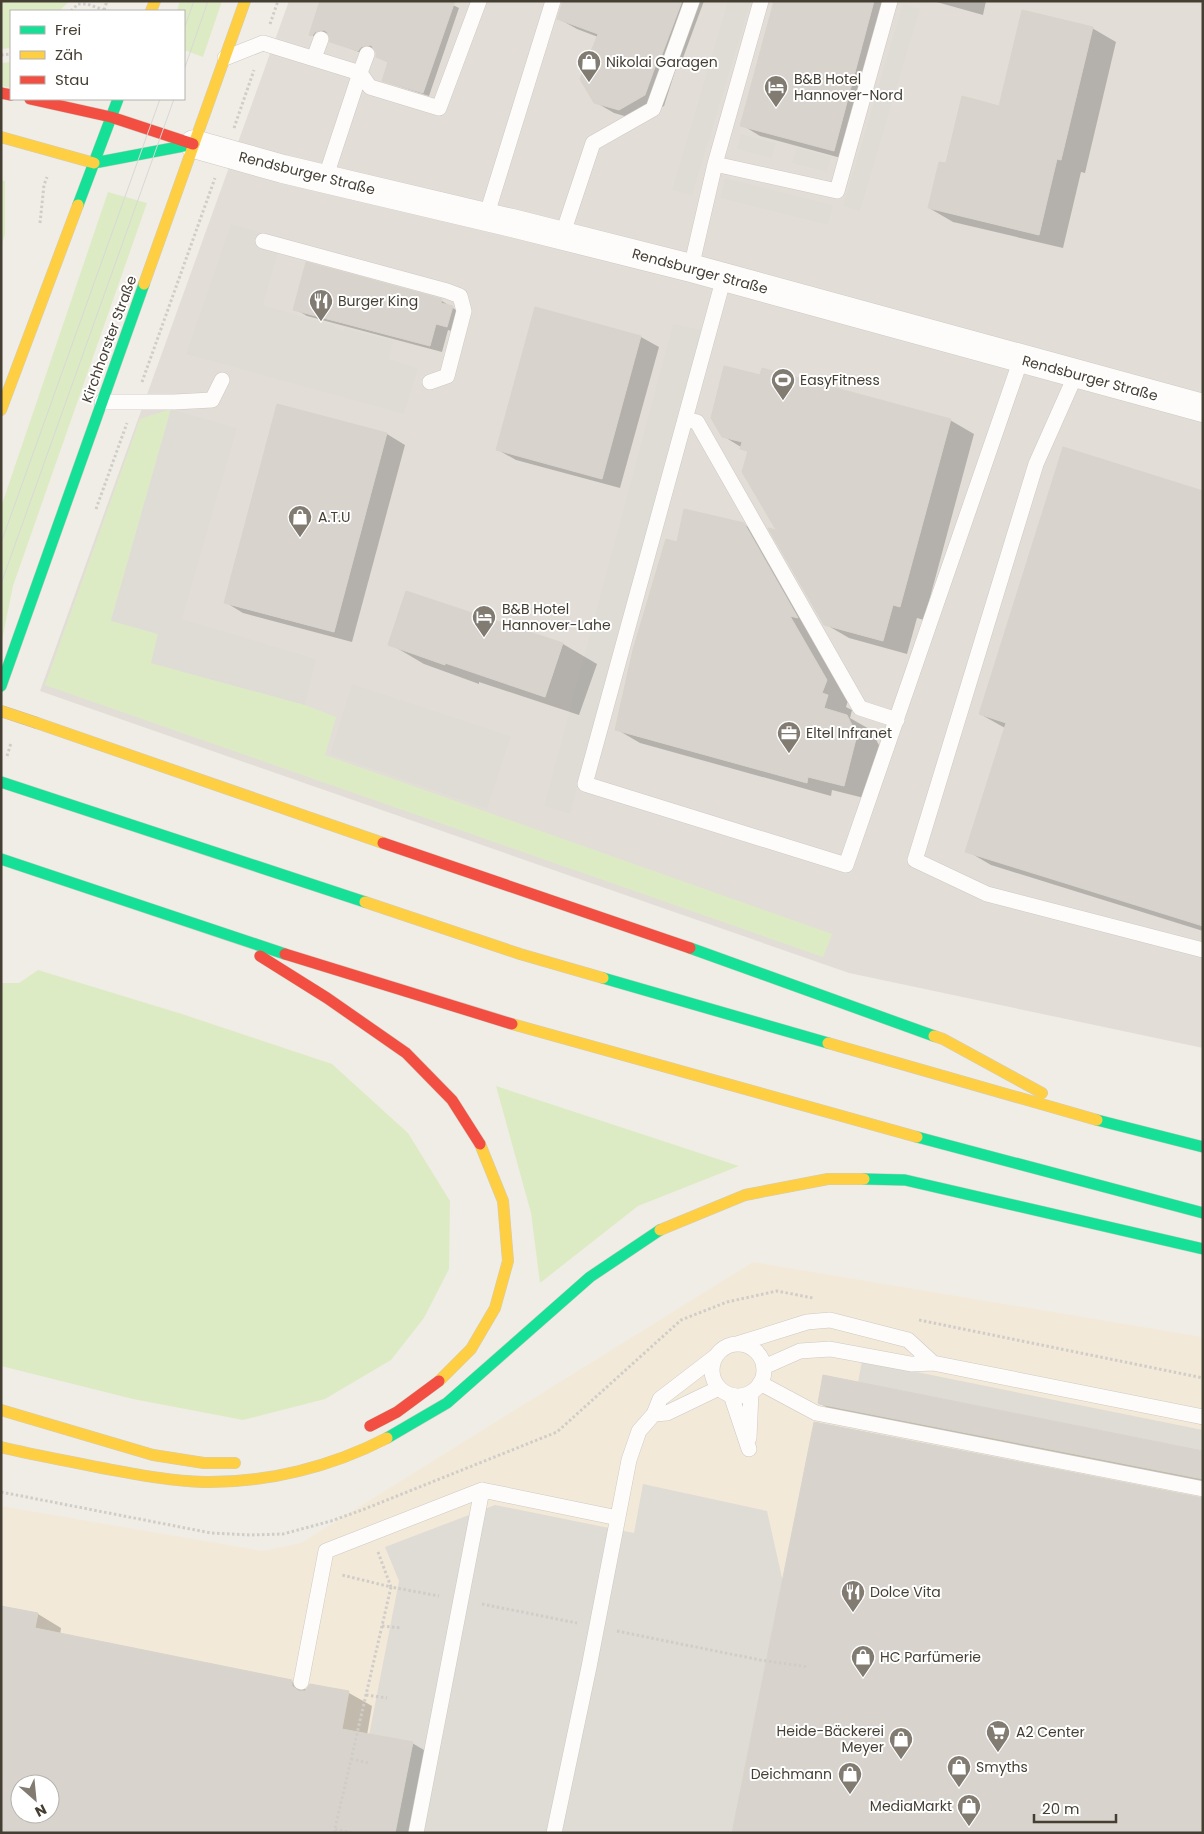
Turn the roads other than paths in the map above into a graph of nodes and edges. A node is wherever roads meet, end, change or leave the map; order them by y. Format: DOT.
graph roads {
  1 [pos="245,1"];
  2 [pos="479,1"];
  3 [pos="553,1"];
  4 [pos="692,1"];
  5 [pos="761,1"];
  6 [pos="890,1"];
  7 [pos="321,39"];
  8 [pos="367,54"];
  9 [pos="225,58"];
  10 [pos="314,58"];
  11 [pos="360,72"];
  12 [pos="34,100"];
  13 [pos="118,100"];
  14 [pos="111,117"];
  15 [pos="1,137"];
  16 [pos="194,144"];
  17 [pos="94,164"];
  18 [pos="715,164"];
  19 [pos="325,179"];
  20 [pos="486,216"];
  21 [pos="562,236"];
  22 [pos="263,241"];
  23 [pos="691,268"];
  24 [pos="724,277"];
  25 [pos="1021,359"];
  26 [pos="1076,374"];
  27 [pos="222,380"];
  28 [pos="430,382"];
  29 [pos="102,402"];
  30 [pos="1203,408"];
  31 [pos="1,410"];
  32 [pos="685,419"];
  33 [pos="1,686"];
  34 [pos="1,710"];
  35 [pos="897,720"];
  36 [pos="1,782"];
  37 [pos="1,859"];
  38 [pos="227,936"];
  39 [pos="1203,950"];
  40 [pos="1087,1118"];
  41 [pos="1203,1147"];
  42 [pos="1203,1213"];
  43 [pos="1203,1249"];
  44 [pos="737,1344"];
  45 [pos="716,1356"];
  46 [pos="933,1363"];
  47 [pos="764,1366"];
  48 [pos="756,1388"];
  49 [pos="725,1391"];
  50 [pos="1,1410"];
  51 [pos="654,1414"];
  52 [pos="1203,1417"];
  53 [pos="358,1432"];
  54 [pos="1,1447"];
  55 [pos="247,1462"];
  56 [pos="1203,1489"];
  57 [pos="482,1490"];
  58 [pos="618,1518"];
  59 [pos="301,1682"];
  60 [pos="416,1833"];
  61 [pos="554,1833"];
  1 -- 9 [label="main road, Kirchhorster Straße"];
  2 -- 11 [label="lane"];
  3 -- 20 [label="lane"];
  4 -- 21 [label="lane"];
  5 -- 18 [label="lane"];
  6 -- 18 [label="lane"];
  7 -- 10 [label="lane"];
  8 -- 11 [label="lane"];
  9 -- 10 [label="lane"];
  9 -- 16 [label="main road, Kirchhorster Straße"];
  10 -- 11 [label="lane"];
  11 -- 19 [label="lane"];
  12 -- 14 [label="main road"];
  13 -- 14 [label="main road"];
  14 -- 16 [label="main road"];
  14 -- 17 [label="main road"];
  15 -- 17 [label="main road"];
  16 -- 17 [label="main road"];
  16 -- 19 [label="street, Rendsburger Straße"];
  16 -- 29 [label="main road, Kirchhorster Straße"];
  17 -- 31 [label="main road"];
  18 -- 23 [label="lane"];
  19 -- 20 [label="street, Rendsburger Straße"];
  20 -- 21 [label="street, Rendsburger Straße"];
  21 -- 23 [label="street, Rendsburger Straße"];
  22 -- 28 [label="lane"];
  23 -- 24 [label="street, Rendsburger Straße"];
  24 -- 25 [label="street, Rendsburger Straße"];
  24 -- 32 [label="lane"];
  25 -- 26 [label="street, Rendsburger Straße"];
  25 -- 35 [label="lane"];
  26 -- 30 [label="street, Rendsburger Straße"];
  26 -- 39 [label="lane"];
  27 -- 29 [label="lane"];
  29 -- 33 [label="main road, Kirchhorster Straße"];
  32 -- 35 [label="lane"];
  32 -- 35 [label="lane"];
  34 -- 40 [label="main road, bridge"];
  36 -- 40 [label="main road"];
  37 -- 38 [label="main road"];
  38 -- 42 [label="main road"];
  38 -- 53 [label="main road"];
  40 -- 41 [label="main road"];
  43 -- 54 [label="main road"];
  44 -- 45 [label="lane"];
  44 -- 46 [label="lane"];
  44 -- 47 [label="lane"];
  45 -- 49 [label="lane"];
  45 -- 51 [label="lane"];
  46 -- 47 [label="lane"];
  46 -- 52 [label="lane"];
  47 -- 48 [label="lane"];
  48 -- 49 [label="lane"];
  48 -- 49 [label="lane"];
  48 -- 56 [label="lane"];
  49 -- 51 [label="lane"];
  50 -- 55 [label="main road"];
  51 -- 58 [label="lane"];
  57 -- 58 [label="lane"];
  57 -- 59 [label="lane"];
  57 -- 60 [label="lane"];
  58 -- 61 [label="lane"];
}
